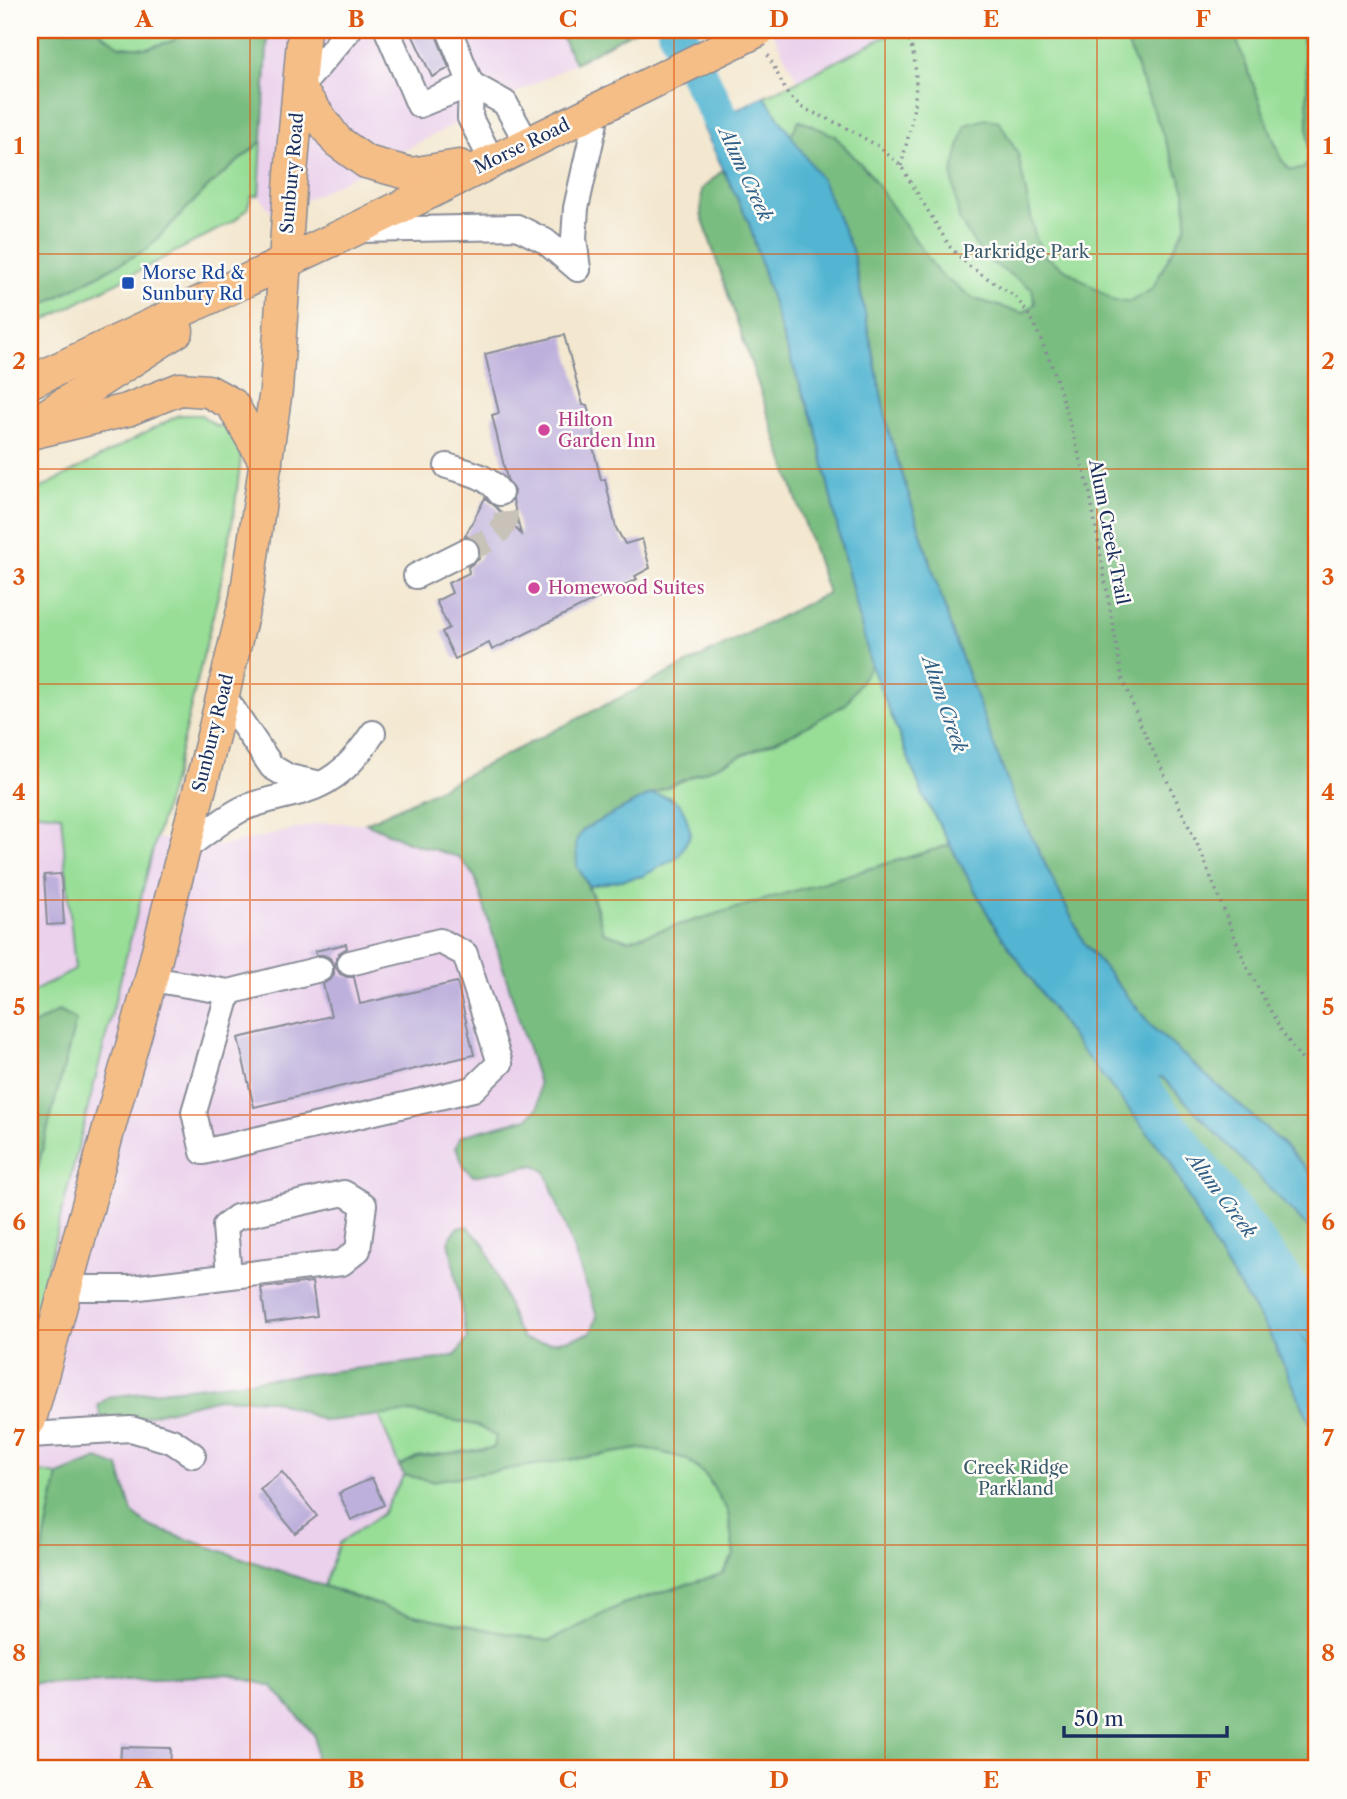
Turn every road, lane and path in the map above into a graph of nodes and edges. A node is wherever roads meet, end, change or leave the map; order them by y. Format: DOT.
graph roads {
  1 [pos="304,30"];
  2 [pos="349,30"];
  3 [pos="387,30"];
  4 [pos="449,30"];
  5 [pos="905,30"];
  6 [pos="762,41"];
  7 [pos="471,84"];
  8 [pos="299,89"];
  9 [pos="598,109"];
  10 [pos="527,143"];
  11 [pos="492,161"];
  12 [pos="901,166"];
  13 [pos="354,230"];
  14 [pos="285,262"];
  15 [pos="30,382"];
  16 [pos="30,426"];
  17 [pos="30,433"];
  18 [pos="266,463"];
  19 [pos="447,466"];
  20 [pos="500,493"];
  21 [pos="466,551"];
  22 [pos="416,576"];
  23 [pos="223,695"];
  24 [pos="373,733"];
  25 [pos="321,784"];
  26 [pos="184,849"];
  27 [pos="350,963"];
  28 [pos="320,969"];
  29 [pos="152,979"];
  30 [pos="229,992"];
  31 [pos="1317,1082"];
  32 [pos="229,1276"];
  33 [pos="65,1288"];
  34 [pos="30,1420"];
  35 [pos="30,1435"];
  36 [pos="193,1455"];
  1 -- 8 [label="main road, Sunbury Road"];
  2 -- 8 [label="lane"];
  3 -- 7 [label="lane"];
  4 -- 7 [label="lane"];
  5 -- 12 [label="path"];
  6 -- 9 [label="main road, Morse Road, bridge"];
  6 -- 12 [label="path, Alum Creek Trail"];
  7 -- 10 [label="lane"];
  7 -- 11 [label="lane"];
  8 -- 11 [label="main road"];
  8 -- 14 [label="main road, Sunbury Road"];
  9 -- 10 [label="main road, Morse Road"];
  9 -- 13 [label="lane"];
  10 -- 11 [label="main road, Morse Road"];
  11 -- 13 [label="main road, Morse Road"];
  12 -- 31 [label="path, Alum Creek Trail"];
  13 -- 14 [label="main road, Morse Road"];
  14 -- 15 [label="main road, Morse Road"];
  14 -- 16 [label="main road, Morse Road"];
  14 -- 18 [label="main road, Sunbury Road"];
  17 -- 18 [label="main road"];
  18 -- 23 [label="main road, Sunbury Road"];
  19 -- 20 [label="lane"];
  21 -- 22 [label="lane"];
  23 -- 25 [label="lane"];
  23 -- 26 [label="main road, Sunbury Road"];
  24 -- 25 [label="lane"];
  25 -- 26 [label="lane"];
  26 -- 29 [label="main road, Sunbury Road"];
  27 -- 30 [label="lane"];
  28 -- 30 [label="lane"];
  29 -- 30 [label="lane"];
  29 -- 33 [label="main road, Sunbury Road"];
  32 -- 32 [label="lane"];
  32 -- 33 [label="lane"];
  33 -- 34 [label="main road, Sunbury Road"];
  35 -- 36 [label="lane"];
}
